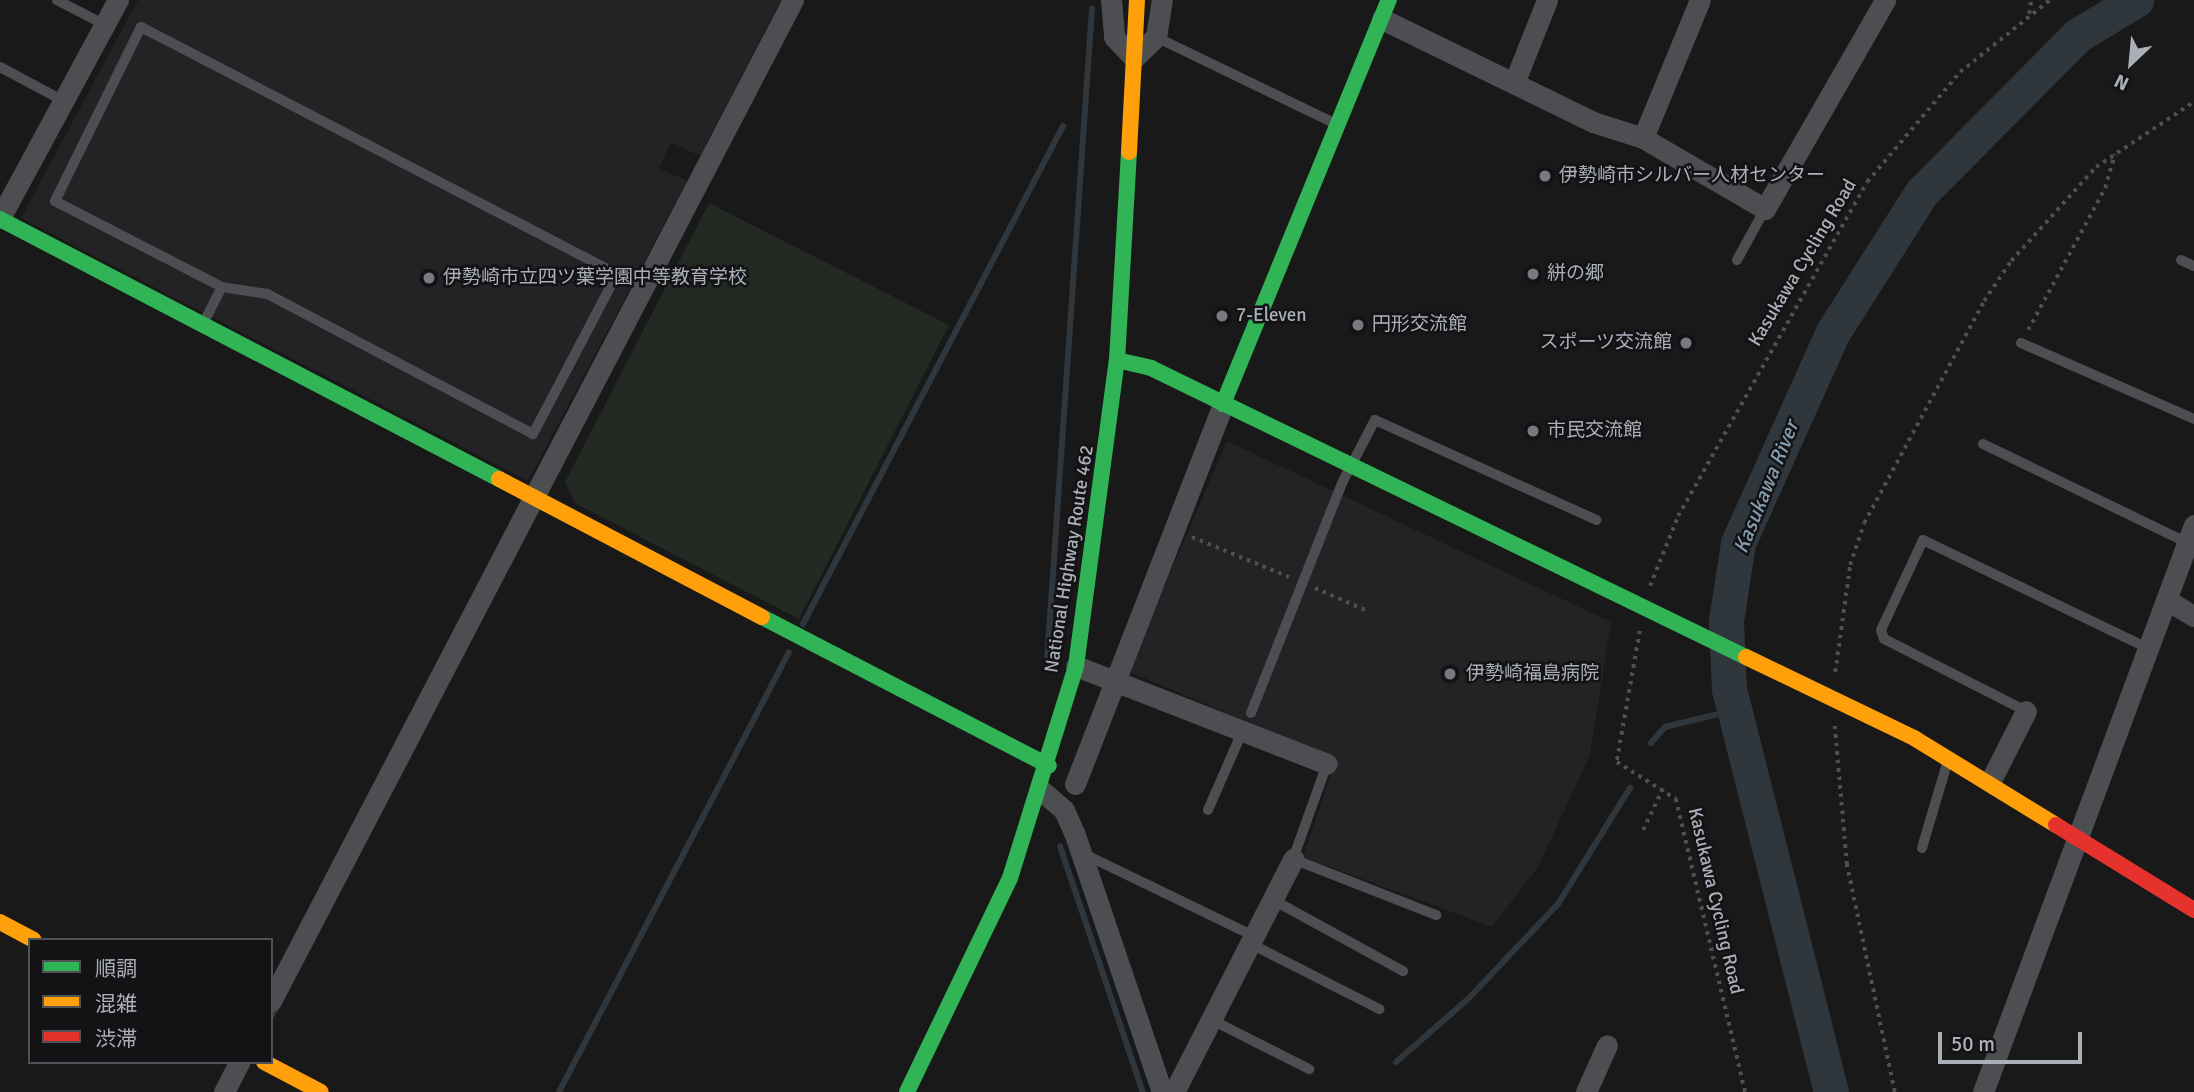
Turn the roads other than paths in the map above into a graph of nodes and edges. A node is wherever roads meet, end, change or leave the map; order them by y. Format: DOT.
graph roads {
  1 [pos="57,0"];
  2 [pos="118,0"];
  3 [pos="793,0"];
  4 [pos="1137,0"];
  5 [pos="1162,0"];
  6 [pos="1547,0"];
  7 [pos="1700,0"];
  8 [pos="1885,0"];
  9 [pos="1106,2"];
  10 [pos="1386,10"];
  11 [pos="105,25"];
  12 [pos="1156,37"];
  13 [pos="1134,58"];
  14 [pos="0,67"];
  15 [pos="1514,83"];
  16 [pos="64,101"];
  17 [pos="1338,125"];
  18 [pos="1643,138"];
  19 [pos="1765,209"];
  20 [pos="0,218"];
  21 [pos="1737,260"];
  22 [pos="2182,260"];
  23 [pos="2194,265"];
  24 [pos="617,274"];
  25 [pos="222,287"];
  26 [pos="644,288"];
  27 [pos="202,326"];
  28 [pos="2021,343"];
  29 [pos="1118,360"];
  30 [pos="1223,404"];
  31 [pos="2194,419"];
  32 [pos="1983,444"];
  33 [pos="1352,466"];
  34 [pos="534,500"];
  35 [pos="1596,520"];
  36 [pos="2191,534"];
  37 [pos="2167,600"];
  38 [pos="2194,616"];
  39 [pos="2149,649"];
  40 [pos="1076,666"];
  41 [pos="1114,677"];
  42 [pos="2026,711"];
  43 [pos="1247,721"];
  44 [pos="1950,756"];
  45 [pos="1327,764"];
  46 [pos="1049,766"];
  47 [pos="1991,780"];
  48 [pos="1075,784"];
  49 [pos="1042,791"];
  50 [pos="1208,810"];
  51 [pos="2078,835"];
  52 [pos="1922,848"];
  53 [pos="1082,853"];
  54 [pos="1293,859"];
  55 [pos="1275,901"];
  56 [pos="2194,910"];
  57 [pos="1436,915"];
  58 [pos="0,922"];
  59 [pos="30,938"];
  60 [pos="1253,941"];
  61 [pos="1402,971"];
  62 [pos="273,998"];
  63 [pos="1379,1009"];
  64 [pos="1212,1020"];
  65 [pos="1606,1045"];
  66 [pos="238,1064"];
  67 [pos="268,1064"];
  68 [pos="1308,1069"];
  69 [pos="1174,1091"];
  70 [pos="224,1092"];
  71 [pos="321,1092"];
  72 [pos="907,1092"];
  73 [pos="1586,1092"];
  74 [pos="1983,1092"];
  1 -- 11 [label="lane"];
  2 -- 11 [label="street"];
  3 -- 26 [label="street"];
  4 -- 13 [label="main road, National Highway Route 462"];
  5 -- 12 [label="street"];
  6 -- 15 [label="street"];
  7 -- 18 [label="street"];
  8 -- 19 [label="street"];
  9 -- 13 [label="street"];
  10 -- 15 [label="street"];
  10 -- 17 [label="main road"];
  11 -- 16 [label="street"];
  12 -- 13 [label="street"];
  12 -- 17 [label="lane"];
  13 -- 29 [label="main road, National Highway Route 462"];
  14 -- 16 [label="lane"];
  15 -- 18 [label="street"];
  16 -- 20 [label="street"];
  17 -- 30 [label="main road"];
  18 -- 19 [label="street"];
  19 -- 21 [label="lane"];
  20 -- 27 [label="main road"];
  22 -- 23 [label="lane"];
  24 -- 25 [label="lane"];
  24 -- 25 [label="lane"];
  24 -- 26 [label="lane"];
  25 -- 27 [label="lane"];
  26 -- 34 [label="street"];
  27 -- 34 [label="main road"];
  28 -- 31 [label="lane"];
  29 -- 30 [label="main road"];
  29 -- 40 [label="main road, National Highway Route 462"];
  30 -- 33 [label="main road"];
  30 -- 41 [label="street"];
  32 -- 36 [label="lane"];
  33 -- 35 [label="lane"];
  33 -- 43 [label="lane"];
  33 -- 44 [label="main road"];
  34 -- 46 [label="main road"];
  34 -- 62 [label="street"];
  36 -- 37 [label="street"];
  37 -- 38 [label="street"];
  37 -- 39 [label="street"];
  39 -- 42 [label="lane"];
  39 -- 51 [label="street"];
  40 -- 41 [label="street"];
  40 -- 46 [label="main road, National Highway Route 462"];
  41 -- 43 [label="street"];
  41 -- 48 [label="street"];
  42 -- 47 [label="street"];
  43 -- 45 [label="street"];
  43 -- 50 [label="lane"];
  44 -- 47 [label="main road"];
  44 -- 52 [label="lane"];
  45 -- 54 [label="lane"];
  46 -- 49 [label="main road, National Highway Route 462"];
  47 -- 51 [label="main road"];
  49 -- 53 [label="street"];
  49 -- 72 [label="main road, National Highway Route 462"];
  51 -- 56 [label="main road"];
  51 -- 74 [label="street"];
  53 -- 60 [label="lane"];
  53 -- 69 [label="street"];
  54 -- 55 [label="street"];
  54 -- 57 [label="lane"];
  55 -- 60 [label="street"];
  55 -- 61 [label="lane"];
  58 -- 59 [label="main road"];
  60 -- 63 [label="lane"];
  60 -- 64 [label="street"];
  64 -- 68 [label="lane"];
  64 -- 69 [label="street"];
  65 -- 73 [label="street"];
  66 -- 70 [label="street"];
  67 -- 71 [label="main road"];
}
